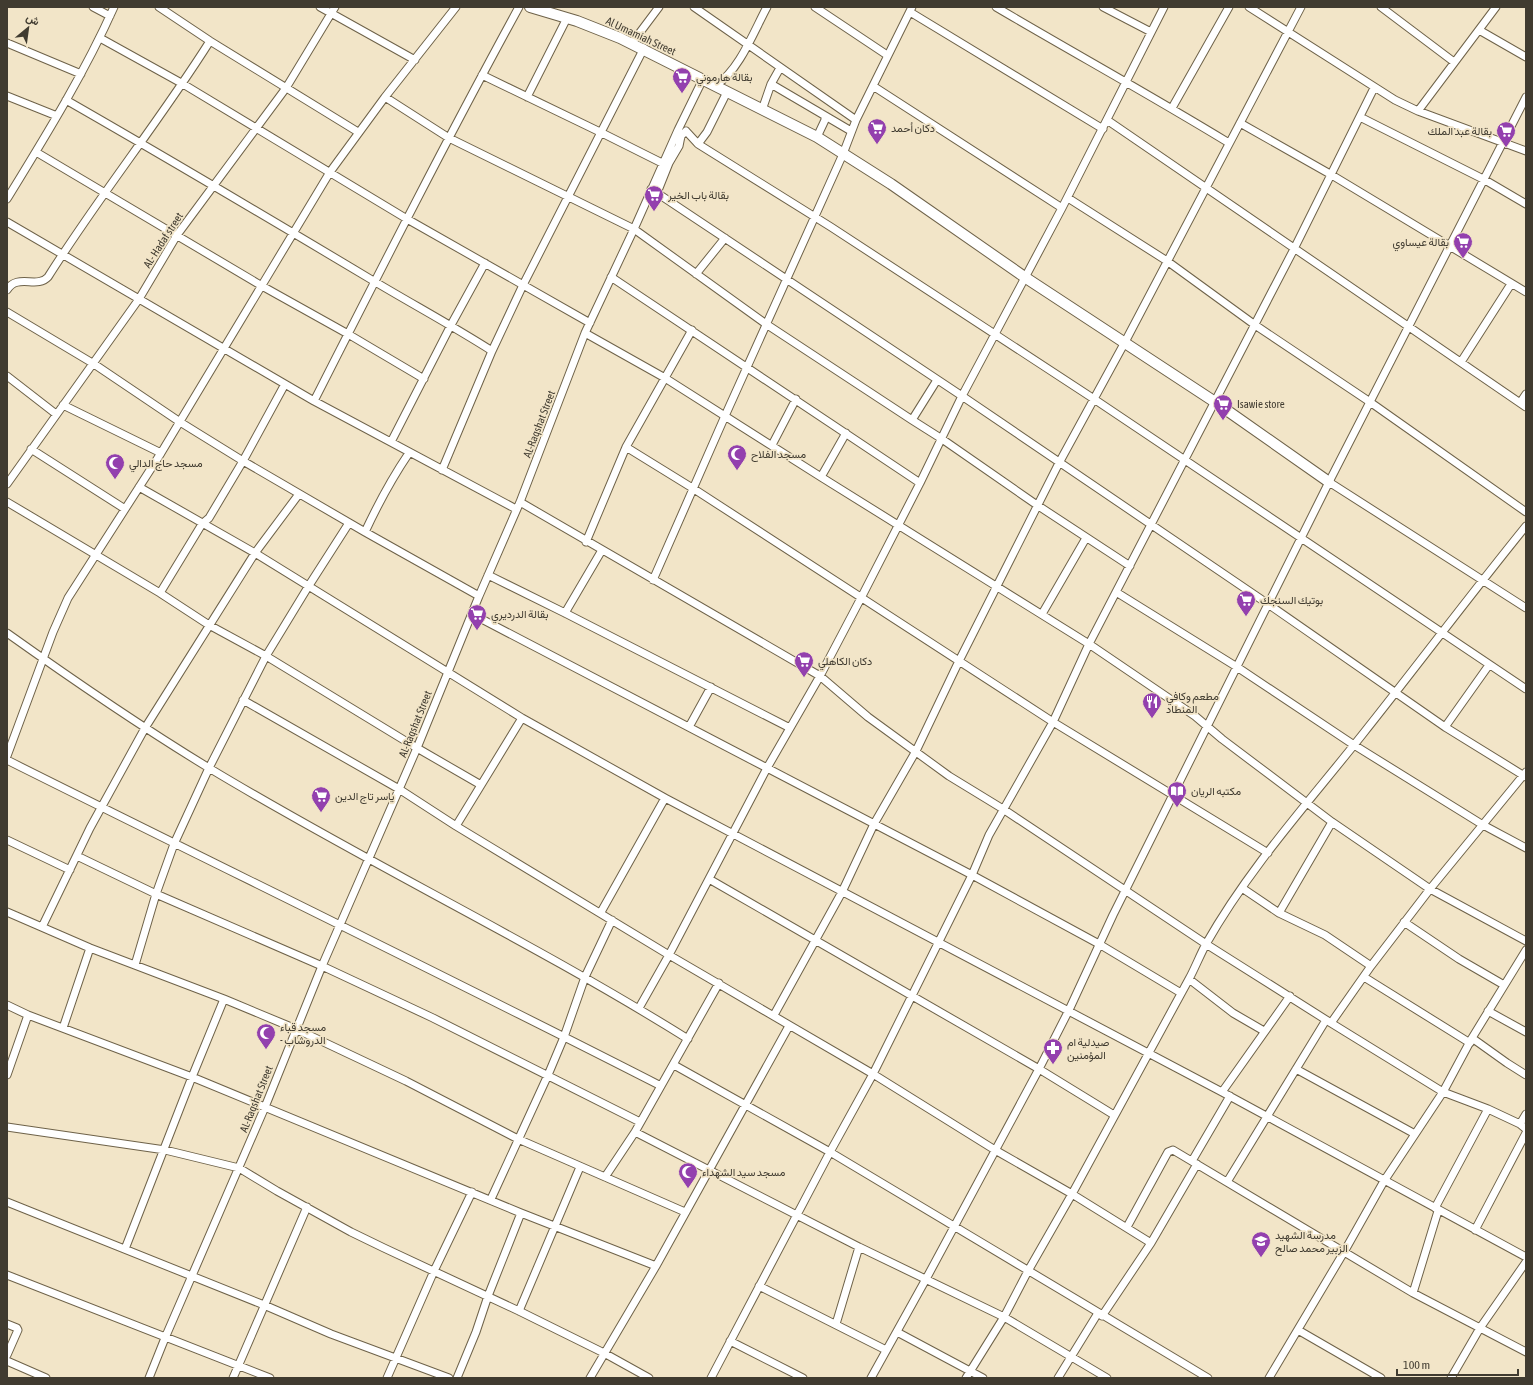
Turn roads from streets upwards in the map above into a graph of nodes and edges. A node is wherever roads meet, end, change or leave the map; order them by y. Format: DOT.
graph roads {
  1 [pos="93,7"];
  2 [pos="114,7"];
  3 [pos="159,7"];
  4 [pos="320,7"];
  5 [pos="456,7"];
  6 [pos="519,7"];
  7 [pos="530,7"];
  8 [pos="659,7"];
  9 [pos="694,7"];
  10 [pos="767,7"];
  11 [pos="815,7"];
  12 [pos="996,7"];
  13 [pos="1103,7"];
  14 [pos="1164,7"];
  15 [pos="1229,7"];
  16 [pos="1249,7"];
  17 [pos="1301,7"];
  18 [pos="1381,7"];
  19 [pos="1495,7"];
  20 [pos="333,10"];
  21 [pos="911,10"];
  22 [pos="110,16"];
  23 [pos="567,18"];
  24 [pos="1479,30"];
  25 [pos="1151,32"];
  26 [pos="1287,33"];
  27 [pos="100,38"];
  28 [pos="210,41"];
  29 [pos="7,43"];
  30 [pos="632,43"];
  31 [pos="747,44"];
  32 [pos="644,48"];
  33 [pos="888,54"];
  34 [pos="1526,57"];
  35 [pos="415,60"];
  36 [pos="1454,62"];
  37 [pos="780,68"];
  38 [pos="81,74"];
  39 [pos="482,75"];
  40 [pos="702,79"];
  41 [pos="1125,83"];
  42 [pos="183,84"];
  43 [pos="771,84"];
  44 [pos="716,85"];
  45 [pos="873,86"];
  46 [pos="286,88"];
  47 [pos="1374,88"];
  48 [pos="727,92"];
  49 [pos="7,96"];
  50 [pos="385,96"];
  51 [pos="527,97"];
  52 [pos="1526,97"];
  53 [pos="66,100"];
  54 [pos="1172,108"];
  55 [pos="762,110"];
  56 [pos="1418,111"];
  57 [pos="57,116"];
  58 [pos="825,117"];
  59 [pos="1360,117"];
  60 [pos="856,120"];
  61 [pos="1107,120"];
  62 [pos="1240,123"];
  63 [pos="1103,128"];
  64 [pos="257,129"];
  65 [pos="851,131"];
  66 [pos="358,132"];
  67 [pos="600,132"];
  68 [pos="817,136"];
  69 [pos="450,138"];
  70 [pos="140,142"];
  71 [pos="1229,143"];
  72 [pos="1503,143"];
  73 [pos="698,144"];
  74 [pos="36,152"];
  75 [pos="1526,152"];
  76 [pos="843,154"];
  77 [pos="662,163"];
  78 [pos="330,172"];
  79 [pos="1330,174"];
  80 [pos="1484,180"];
  81 [pos="213,186"];
  82 [pos="1206,187"];
  83 [pos="654,191"];
  84 [pos="105,192"];
  85 [pos="567,196"];
  86 [pos="1068,198"];
  87 [pos="7,199"];
  88 [pos="1526,204"];
  89 [pos="1062,208"];
  90 [pos="814,217"];
  91 [pos="408,219"];
  92 [pos="7,222"];
  93 [pos="634,229"];
  94 [pos="293,232"];
  95 [pos="177,235"];
  96 [pos="725,238"];
  97 [pos="1450,246"];
  98 [pos="1294,249"];
  99 [pos="62,254"];
  100 [pos="1167,261"];
  101 [pos="485,263"];
  102 [pos="696,274"];
  103 [pos="611,277"];
  104 [pos="1026,278"];
  105 [pos="786,280"];
  106 [pos="374,281"];
  107 [pos="1510,284"];
  108 [pos="523,285"];
  109 [pos="262,286"];
  110 [pos="7,290"];
  111 [pos="1526,292"];
  112 [pos="139,299"];
  113 [pos="7,312"];
  114 [pos="590,323"];
  115 [pos="766,324"];
  116 [pos="451,325"];
  117 [pos="1255,325"];
  118 [pos="1409,327"];
  119 [pos="692,330"];
  120 [pos="585,333"];
  121 [pos="348,334"];
  122 [pos="995,335"];
  123 [pos="1125,342"];
  124 [pos="224,349"];
  125 [pos="492,351"];
  126 [pos="1461,362"];
  127 [pos="94,364"];
  128 [pos="747,367"];
  129 [pos="7,376"];
  130 [pos="665,378"];
  131 [pos="424,379"];
  132 [pos="937,380"];
  133 [pos="285,384"];
  134 [pos="1526,394"];
  135 [pos="962,396"];
  136 [pos="796,399"];
  137 [pos="1094,399"];
  138 [pos="314,401"];
  139 [pos="1215,402"];
  140 [pos="1370,402"];
  141 [pos="63,405"];
  142 [pos="1523,405"];
  143 [pos="56,414"];
  144 [pos="725,416"];
  145 [pos="912,420"];
  146 [pos="180,422"];
  147 [pos="846,433"];
  148 [pos="942,439"];
  149 [pos="391,442"];
  150 [pos="772,445"];
  151 [pos="626,447"];
  152 [pos="31,449"];
  153 [pos="409,452"];
  154 [pos="161,453"];
  155 [pos="1185,460"];
  156 [pos="243,461"];
  157 [pos="1059,463"];
  158 [pos="442,470"];
  159 [pos="821,477"];
  160 [pos="1330,482"];
  161 [pos="920,483"];
  162 [pos="7,484"];
  163 [pos="139,487"];
  164 [pos="694,489"];
  165 [pos="300,494"];
  166 [pos="7,502"];
  167 [pos="520,502"];
  168 [pos="1037,505"];
  169 [pos="125,509"];
  170 [pos="516,509"];
  171 [pos="1526,512"];
  172 [pos="349,523"];
  173 [pos="202,524"];
  174 [pos="898,524"];
  175 [pos="1152,525"];
  176 [pos="1526,526"];
  177 [pos="365,532"];
  178 [pos="1086,538"];
  179 [pos="1302,539"];
  180 [pos="586,542"];
  181 [pos="602,550"];
  182 [pos="255,553"];
  183 [pos="95,555"];
  184 [pos="1130,566"];
  185 [pos="488,575"];
  186 [pos="1483,579"];
  187 [pos="653,580"];
  188 [pos="997,585"];
  189 [pos="308,587"];
  190 [pos="1116,592"];
  191 [pos="160,593"];
  192 [pos="479,596"];
  193 [pos="861,598"];
  194 [pos="1268,604"];
  195 [pos="1526,608"];
  196 [pos="565,613"];
  197 [pos="472,614"];
  198 [pos="1042,614"];
  199 [pos="209,625"];
  200 [pos="1442,632"];
  201 [pos="7,633"];
  202 [pos="1089,644"];
  203 [pos="266,656"];
  204 [pos="44,659"];
  205 [pos="958,661"];
  206 [pos="1489,665"];
  207 [pos="1237,667"];
  208 [pos="448,672"];
  209 [pos="820,676"];
  210 [pos="711,687"];
  211 [pos="1526,689"];
  212 [pos="1396,692"];
  213 [pos="243,700"];
  214 [pos="522,718"];
  215 [pos="1053,722"];
  216 [pos="1207,726"];
  217 [pos="1445,726"];
  218 [pos="688,727"];
  219 [pos="145,728"];
  220 [pos="790,728"];
  221 [pos="1354,745"];
  222 [pos="417,748"];
  223 [pos="916,751"];
  224 [pos="7,756"];
  225 [pos="7,760"];
  226 [pos="209,768"];
  227 [pos="767,768"];
  228 [pos="1525,775"];
  229 [pos="480,785"];
  230 [pos="399,790"];
  231 [pos="1173,795"];
  232 [pos="665,798"];
  233 [pos="1306,802"];
  234 [pos="101,807"];
  235 [pos="1003,809"];
  236 [pos="1332,822"];
  237 [pos="874,824"];
  238 [pos="1483,825"];
  239 [pos="456,826"];
  240 [pos="733,834"];
  241 [pos="7,840"];
  242 [pos="174,844"];
  243 [pos="1526,848"];
  244 [pos="1268,853"];
  245 [pos="77,856"];
  246 [pos="370,860"];
  247 [pos="70,870"];
  248 [pos="972,875"];
  249 [pos="709,879"];
  250 [pos="1242,888"];
  251 [pos="1126,890"];
  252 [pos="1430,890"];
  253 [pos="842,892"];
  254 [pos="156,894"];
  255 [pos="7,912"];
  256 [pos="601,912"];
  257 [pos="1279,913"];
  258 [pos="612,920"];
  259 [pos="1404,922"];
  260 [pos="340,926"];
  261 [pos="42,927"];
  262 [pos="816,940"];
  263 [pos="1526,941"];
  264 [pos="939,942"];
  265 [pos="1099,944"];
  266 [pos="1206,944"];
  267 [pos="90,948"];
  268 [pos="1526,950"];
  269 [pos="669,954"];
  270 [pos="135,965"];
  271 [pos="322,966"];
  272 [pos="1371,966"];
  273 [pos="585,977"];
  274 [pos="1364,977"];
  275 [pos="1189,979"];
  276 [pos="719,984"];
  277 [pos="1504,985"];
  278 [pos="1181,993"];
  279 [pos="913,996"];
  280 [pos="1290,996"];
  281 [pos="224,999"];
  282 [pos="7,1005"];
  283 [pos="639,1008"];
  284 [pos="1069,1010"];
  285 [pos="1488,1011"];
  286 [pos="28,1015"];
  287 [pos="774,1015"];
  288 [pos="1329,1022"];
  289 [pos="789,1026"];
  290 [pos="63,1028"];
  291 [pos="296,1029"];
  292 [pos="1264,1031"];
  293 [pos="1526,1032"];
  294 [pos="564,1037"];
  295 [pos="688,1039"];
  296 [pos="1471,1041"];
  297 [pos="1148,1054"];
  298 [pos="674,1065"];
  299 [pos="1039,1069"];
  300 [pos="1296,1069"];
  301 [pos="873,1074"];
  302 [pos="548,1075"];
  303 [pos="1526,1075"];
  304 [pos="7,1076"];
  305 [pos="192,1077"];
  306 [pos="662,1086"];
  307 [pos="1222,1092"];
  308 [pos="1443,1092"];
  309 [pos="1230,1096"];
  310 [pos="746,1105"];
  311 [pos="265,1107"];
  312 [pos="1488,1109"];
  313 [pos="1526,1114"];
  314 [pos="1114,1115"];
  315 [pos="1267,1116"];
  316 [pos="640,1122"];
  317 [pos="1523,1126"];
  318 [pos="7,1127"];
  319 [pos="635,1132"];
  320 [pos="1526,1133"];
  321 [pos="1415,1134"];
  322 [pos="518,1139"];
  323 [pos="165,1150"];
  324 [pos="995,1150"];
  325 [pos="830,1152"];
  326 [pos="1194,1163"];
  327 [pos="580,1167"];
  328 [pos="239,1168"];
  329 [pos="709,1169"];
  330 [pos="605,1177"];
  331 [pos="1384,1181"];
  332 [pos="1227,1182"];
  333 [pos="472,1192"];
  334 [pos="1072,1194"];
  335 [pos="491,1199"];
  336 [pos="7,1202"];
  337 [pos="307,1207"];
  338 [pos="1436,1209"];
  339 [pos="685,1212"];
  340 [pos="521,1213"];
  341 [pos="797,1215"];
  342 [pos="554,1226"];
  343 [pos="954,1227"];
  344 [pos="1127,1227"];
  345 [pos="1475,1230"];
  346 [pos="1151,1243"];
  347 [pos="859,1247"];
  348 [pos="124,1249"];
  349 [pos="1344,1252"];
  350 [pos="1526,1258"];
  351 [pos="1526,1262"];
  352 [pos="656,1266"];
  353 [pos="434,1271"];
  354 [pos="1028,1271"];
  355 [pos="7,1275"];
  356 [pos="192,1276"];
  357 [pos="926,1279"];
  358 [pos="759,1286"];
  359 [pos="1413,1293"];
  360 [pos="488,1296"];
  361 [pos="264,1305"];
  362 [pos="519,1310"];
  363 [pos="1100,1314"];
  364 [pos="1004,1318"];
  365 [pos="7,1324"];
  366 [pos="836,1324"];
  367 [pos="1480,1328"];
  368 [pos="1298,1330"];
  369 [pos="897,1332"];
  370 [pos="165,1338"];
  371 [pos="730,1341"];
  372 [pos="886,1350"];
  373 [pos="1526,1352"];
  374 [pos="604,1354"];
  375 [pos="7,1355"];
  376 [pos="1072,1356"];
  377 [pos="395,1357"];
  378 [pos="7,1361"];
  379 [pos="239,1365"];
  380 [pos="968,1375"];
  381 [pos="46,1378"];
  382 [pos="149,1378"];
  383 [pos="233,1378"];
  384 [pos="270,1378"];
  385 [pos="387,1378"];
  386 [pos="449,1378"];
  387 [pos="456,1378"];
  388 [pos="590,1378"];
  389 [pos="649,1378"];
  390 [pos="711,1378"];
  391 [pos="803,1378"];
  392 [pos="871,1378"];
  393 [pos="983,1378"];
  394 [pos="1058,1378"];
  395 [pos="1107,1378"];
  396 [pos="1208,1378"];
  397 [pos="1269,1378"];
  398 [pos="1381,1378"];
  399 [pos="1450,1378"];
  1 -- 22 [label="street"];
  2 -- 22 [label="street"];
  3 -- 28 [label="street"];
  4 -- 20 [label="street"];
  5 -- 35 [label="street"];
  6 -- 39 [label="street"];
  7 -- 23 [label="street, Al Umamiah Street"];
  8 -- 30 [label="street"];
  9 -- 31 [label="street"];
  10 -- 31 [label="street"];
  11 -- 33 [label="street"];
  12 -- 41 [label="street"];
  13 -- 25 [label="street"];
  14 -- 25 [label="street"];
  15 -- 54 [label="street"];
  16 -- 26 [label="street"];
  17 -- 26 [label="street"];
  18 -- 36 [label="street"];
  19 -- 24 [label="street"];
  20 -- 35 [label="street"];
  20 -- 46 [label="street, AL- Hadaf street"];
  21 -- 33 [label="street"];
  21 -- 63 [label="street"];
  22 -- 27 [label="street"];
  23 -- 30 [label="street, Al Umamiah Street"];
  23 -- 51 [label="street"];
  24 -- 34 [label="street"];
  24 -- 36 [label="street"];
  25 -- 41 [label="street"];
  26 -- 47 [label="street"];
  26 -- 62 [label="street"];
  27 -- 38 [label="street"];
  27 -- 42 [label="street"];
  28 -- 42 [label="street"];
  28 -- 46 [label="street"];
  29 -- 38 [label="street"];
  30 -- 32 [label="street, Al Umamiah Street"];
  31 -- 37 [label="street"];
  31 -- 44 [label="street"];
  32 -- 40 [label="street, Al Umamiah Street"];
  32 -- 67 [label="street"];
  33 -- 45 [label="street"];
  35 -- 50 [label="street"];
  36 -- 56 [label="street"];
  37 -- 43 [label="street"];
  37 -- 60 [label="street"];
  38 -- 53 [label="street"];
  39 -- 51 [label="street"];
  39 -- 69 [label="street"];
  40 -- 44 [label="street, Al Umamiah Street"];
  40 -- 77 [label="street, AL-Raqshat Street"];
  41 -- 54 [label="street"];
  41 -- 61 [label="street"];
  42 -- 64 [label="street"];
  42 -- 70 [label="street"];
  43 -- 55 [label="street"];
  43 -- 58 [label="street"];
  44 -- 48 [label="street, Al Umamiah Street"];
  45 -- 60 [label="street"];
  45 -- 89 [label="street"];
  46 -- 64 [label="street, AL- Hadaf street"];
  46 -- 66 [label="street"];
  47 -- 56 [label="street"];
  47 -- 59 [label="street"];
  48 -- 55 [label="street, Al Umamiah Street"];
  48 -- 73 [label="street"];
  49 -- 57 [label="street"];
  50 -- 66 [label="street"];
  50 -- 69 [label="street"];
  51 -- 67 [label="street"];
  52 -- 72 [label="street"];
  53 -- 57 [label="street"];
  53 -- 70 [label="street"];
  54 -- 71 [label="street"];
  55 -- 68 [label="street, Al Umamiah Street"];
  56 -- 72 [label="street"];
  57 -- 74 [label="street"];
  58 -- 65 [label="street"];
  58 -- 68 [label="street"];
  59 -- 79 [label="street"];
  59 -- 80 [label="street"];
  60 -- 65 [label="street"];
  61 -- 63 [label="street"];
  61 -- 82 [label="street"];
  62 -- 71 [label="street"];
  62 -- 79 [label="street"];
  63 -- 86 [label="street"];
  64 -- 78 [label="street"];
  64 -- 81 [label="street, AL- Hadaf street"];
  65 -- 76 [label="street"];
  66 -- 78 [label="street"];
  67 -- 77 [label="street"];
  67 -- 85 [label="street"];
  68 -- 76 [label="street, Al Umamiah Street"];
  69 -- 85 [label="street"];
  69 -- 91 [label="street"];
  70 -- 81 [label="street"];
  70 -- 84 [label="street"];
  71 -- 82 [label="street"];
  72 -- 75 [label="street"];
  72 -- 80 [label="street"];
  73 -- 83 [label="street"];
  73 -- 90 [label="street"];
  74 -- 84 [label="street"];
  74 -- 87 [label="street"];
  76 -- 90 [label="street"];
  76 -- 104 [label="street, Al Umamiah Street"];
  77 -- 83 [label="street, AL-Raqshat Street"];
  78 -- 91 [label="street"];
  78 -- 94 [label="street"];
  79 -- 97 [label="street"];
  79 -- 98 [label="street"];
  80 -- 88 [label="street"];
  80 -- 97 [label="street"];
  81 -- 94 [label="street"];
  81 -- 95 [label="street, AL- Hadaf street"];
  82 -- 98 [label="street"];
  82 -- 100 [label="street"];
  83 -- 93 [label="street, AL-Raqshat Street"];
  83 -- 96 [label="street"];
  84 -- 95 [label="street"];
  84 -- 99 [label="street"];
  85 -- 93 [label="street"];
  85 -- 108 [label="street"];
  86 -- 89 [label="street"];
  86 -- 100 [label="street"];
  89 -- 104 [label="street"];
  90 -- 105 [label="street"];
  90 -- 122 [label="street"];
  91 -- 101 [label="street"];
  91 -- 106 [label="street"];
  92 -- 99 [label="street"];
  93 -- 102 [label="street"];
  93 -- 103 [label="street, AL-Raqshat Street"];
  94 -- 106 [label="street"];
  94 -- 109 [label="street"];
  95 -- 109 [label="street"];
  95 -- 112 [label="street, AL- Hadaf street"];
  96 -- 102 [label="street"];
  96 -- 105 [label="street"];
  97 -- 107 [label="street"];
  97 -- 118 [label="street"];
  98 -- 117 [label="street"];
  98 -- 118 [label="street"];
  99 -- 110 [label="street"];
  99 -- 112 [label="street"];
  100 -- 117 [label="street"];
  100 -- 123 [label="street"];
  101 -- 108 [label="street"];
  101 -- 116 [label="street"];
  102 -- 115 [label="street"];
  103 -- 114 [label="street, AL-Raqshat Street"];
  103 -- 119 [label="street"];
  104 -- 122 [label="street"];
  104 -- 123 [label="street, Al Umamiah Street"];
  105 -- 115 [label="street"];
  105 -- 132 [label="street"];
  106 -- 116 [label="street"];
  106 -- 121 [label="street"];
  107 -- 111 [label="street"];
  107 -- 126 [label="street"];
  108 -- 114 [label="street"];
  108 -- 125 [label="street"];
  109 -- 121 [label="street"];
  109 -- 124 [label="street"];
  112 -- 124 [label="street"];
  112 -- 127 [label="street, AL- Hadaf street"];
  113 -- 127 [label="street"];
  114 -- 120 [label="street, AL-Raqshat Street"];
  115 -- 128 [label="street"];
  115 -- 145 [label="street"];
  116 -- 125 [label="street"];
  116 -- 131 [label="street"];
  117 -- 139 [label="street"];
  117 -- 140 [label="street"];
  118 -- 126 [label="street"];
  118 -- 140 [label="street"];
  119 -- 128 [label="street"];
  119 -- 130 [label="street"];
  120 -- 130 [label="street"];
  120 -- 167 [label="street, AL-Raqshat Street"];
  121 -- 131 [label="street"];
  121 -- 138 [label="street"];
  122 -- 135 [label="street"];
  122 -- 137 [label="street"];
  123 -- 137 [label="street"];
  123 -- 139 [label="street, Al Umamiah Street"];
  124 -- 133 [label="street"];
  124 -- 146 [label="street"];
  125 -- 158 [label="street"];
  126 -- 142 [label="street"];
  127 -- 141 [label="street, AL- Hadaf street"];
  127 -- 146 [label="street"];
  128 -- 136 [label="street"];
  128 -- 144 [label="street"];
  129 -- 143 [label="street"];
  130 -- 144 [label="street"];
  130 -- 151 [label="street"];
  131 -- 149 [label="street"];
  132 -- 135 [label="street"];
  132 -- 145 [label="street"];
  133 -- 138 [label="street"];
  133 -- 156 [label="street"];
  134 -- 142 [label="street"];
  135 -- 148 [label="street"];
  135 -- 157 [label="street"];
  136 -- 147 [label="street"];
  136 -- 150 [label="street"];
  137 -- 155 [label="street"];
  137 -- 157 [label="street"];
  138 -- 149 [label="street"];
  139 -- 155 [label="street"];
  139 -- 160 [label="street, Al Umamiah Street"];
  140 -- 160 [label="street"];
  140 -- 171 [label="street"];
  141 -- 143 [label="street, AL- Hadaf street"];
  141 -- 154 [label="street"];
  143 -- 152 [label="street, AL- Hadaf street"];
  144 -- 150 [label="street"];
  144 -- 164 [label="street"];
  145 -- 148 [label="street"];
  146 -- 154 [label="street"];
  146 -- 156 [label="street"];
  147 -- 159 [label="street"];
  147 -- 161 [label="street"];
  148 -- 161 [label="street"];
  148 -- 168 [label="street"];
  149 -- 153 [label="street"];
  150 -- 159 [label="street"];
  151 -- 164 [label="street"];
  151 -- 180 [label="street"];
  152 -- 162 [label="street, AL- Hadaf street"];
  152 -- 169 [label="street"];
  153 -- 158 [label="street"];
  153 -- 177 [label="street"];
  154 -- 163 [label="street"];
  155 -- 175 [label="street"];
  155 -- 179 [label="street"];
  156 -- 165 [label="street"];
  156 -- 173 [label="street"];
  157 -- 168 [label="street"];
  157 -- 175 [label="street"];
  158 -- 170 [label="street"];
  159 -- 174 [label="street"];
  160 -- 179 [label="street"];
  160 -- 186 [label="street"];
  161 -- 174 [label="street"];
  163 -- 169 [label="street"];
  163 -- 173 [label="street"];
  164 -- 187 [label="street"];
  164 -- 193 [label="street"];
  165 -- 172 [label="street"];
  165 -- 182 [label="street"];
  166 -- 183 [label="street"];
  167 -- 170 [label="street, AL-Raqshat Street"];
  167 -- 180 [label="street"];
  168 -- 178 [label="street"];
  168 -- 188 [label="street"];
  169 -- 183 [label="street"];
  170 -- 185 [label="street, AL-Raqshat Street"];
  172 -- 177 [label="street"];
  172 -- 189 [label="street"];
  173 -- 182 [label="street"];
  173 -- 191 [label="street"];
  174 -- 188 [label="street"];
  174 -- 193 [label="street"];
  175 -- 184 [label="street"];
  175 -- 194 [label="street"];
  176 -- 186 [label="street"];
  177 -- 192 [label="street"];
  178 -- 184 [label="street"];
  178 -- 198 [label="street"];
  179 -- 194 [label="street"];
  179 -- 200 [label="street"];
  180 -- 181 [label="street"];
  181 -- 187 [label="street"];
  181 -- 196 [label="street"];
  182 -- 189 [label="street"];
  182 -- 199 [label="street"];
  183 -- 191 [label="street"];
  183 -- 204 [label="street"];
  184 -- 190 [label="street"];
  185 -- 192 [label="street, AL-Raqshat Street"];
  185 -- 196 [label="street"];
  186 -- 195 [label="street"];
  186 -- 200 [label="street"];
  187 -- 209 [label="street"];
  188 -- 198 [label="street"];
  188 -- 205 [label="street"];
  189 -- 203 [label="street"];
  189 -- 208 [label="street"];
  190 -- 202 [label="street"];
  190 -- 207 [label="street"];
  191 -- 199 [label="street"];
  192 -- 197 [label="street, AL-Raqshat Street"];
  193 -- 205 [label="street"];
  193 -- 209 [label="street"];
  194 -- 207 [label="street"];
  194 -- 212 [label="street"];
  196 -- 210 [label="street"];
  197 -- 208 [label="street, AL-Raqshat Street"];
  197 -- 218 [label="street"];
  198 -- 202 [label="street"];
  199 -- 203 [label="street"];
  199 -- 219 [label="street"];
  200 -- 206 [label="street"];
  200 -- 212 [label="street"];
  201 -- 204 [label="street"];
  202 -- 215 [label="street"];
  202 -- 216 [label="street"];
  203 -- 213 [label="street"];
  203 -- 222 [label="street"];
  204 -- 219 [label="street"];
  204 -- 224 [label="street"];
  205 -- 215 [label="street"];
  205 -- 223 [label="street"];
  206 -- 211 [label="street"];
  206 -- 217 [label="street"];
  207 -- 216 [label="street"];
  207 -- 221 [label="street"];
  208 -- 214 [label="street"];
  208 -- 222 [label="street, AL-Raqshat Street"];
  209 -- 220 [label="street"];
  209 -- 223 [label="street"];
  210 -- 218 [label="street"];
  210 -- 220 [label="street"];
  212 -- 217 [label="street"];
  212 -- 221 [label="street"];
  213 -- 226 [label="street"];
  213 -- 230 [label="street"];
  214 -- 229 [label="street"];
  214 -- 232 [label="street"];
  215 -- 231 [label="street"];
  215 -- 235 [label="street"];
  216 -- 231 [label="street"];
  216 -- 233 [label="street"];
  217 -- 228 [label="street"];
  218 -- 227 [label="street"];
  219 -- 226 [label="street"];
  219 -- 234 [label="street"];
  220 -- 227 [label="street"];
  221 -- 233 [label="street"];
  221 -- 238 [label="street"];
  222 -- 229 [label="street"];
  222 -- 230 [label="street, AL-Raqshat Street"];
  223 -- 235 [label="street"];
  223 -- 237 [label="street"];
  225 -- 234 [label="street"];
  226 -- 242 [label="street"];
  226 -- 246 [label="street"];
  227 -- 237 [label="street"];
  227 -- 240 [label="street"];
  228 -- 238 [label="street"];
  229 -- 239 [label="street"];
  230 -- 239 [label="street"];
  230 -- 246 [label="street, AL-Raqshat Street"];
  231 -- 244 [label="street"];
  231 -- 251 [label="street"];
  232 -- 240 [label="street"];
  232 -- 256 [label="street"];
  233 -- 236 [label="street"];
  233 -- 244 [label="street"];
  234 -- 242 [label="street"];
  234 -- 245 [label="street"];
  235 -- 248 [label="street"];
  235 -- 251 [label="street"];
  236 -- 252 [label="street"];
  236 -- 257 [label="street"];
  237 -- 248 [label="street"];
  237 -- 253 [label="street"];
  238 -- 243 [label="street"];
  238 -- 252 [label="street"];
  239 -- 256 [label="street"];
  240 -- 249 [label="street"];
  240 -- 253 [label="street"];
  241 -- 247 [label="street"];
  242 -- 254 [label="street"];
  242 -- 260 [label="street"];
  244 -- 250 [label="street"];
  245 -- 247 [label="street"];
  245 -- 254 [label="street"];
  246 -- 260 [label="street, AL-Raqshat Street"];
  246 -- 273 [label="street"];
  247 -- 261 [label="street"];
  248 -- 264 [label="street"];
  248 -- 265 [label="street"];
  249 -- 262 [label="street"];
  249 -- 269 [label="street"];
  250 -- 257 [label="street"];
  250 -- 266 [label="street"];
  251 -- 265 [label="street"];
  251 -- 266 [label="street"];
  252 -- 259 [label="street"];
  252 -- 263 [label="street"];
  253 -- 262 [label="street"];
  253 -- 264 [label="street"];
  254 -- 270 [label="street"];
  254 -- 271 [label="street"];
  255 -- 261 [label="street"];
  256 -- 258 [label="street"];
  257 -- 272 [label="street"];
  258 -- 269 [label="street"];
  258 -- 273 [label="street"];
  259 -- 272 [label="street"];
  259 -- 277 [label="street"];
  260 -- 271 [label="street, AL-Raqshat Street"];
  260 -- 294 [label="street"];
  261 -- 267 [label="street"];
  262 -- 279 [label="street"];
  262 -- 287 [label="street"];
  264 -- 279 [label="street"];
  264 -- 284 [label="street"];
  265 -- 278 [label="street"];
  265 -- 284 [label="street"];
  266 -- 275 [label="street"];
  266 -- 280 [label="street"];
  267 -- 270 [label="street"];
  267 -- 290 [label="street"];
  268 -- 277 [label="street"];
  269 -- 276 [label="street"];
  269 -- 283 [label="street"];
  270 -- 281 [label="street"];
  271 -- 291 [label="street, AL-Raqshat Street"];
  271 -- 302 [label="street"];
  272 -- 274 [label="street"];
  273 -- 283 [label="street"];
  273 -- 294 [label="street"];
  274 -- 288 [label="street"];
  274 -- 296 [label="street"];
  275 -- 278 [label="street"];
  275 -- 292 [label="street"];
  276 -- 287 [label="street"];
  276 -- 295 [label="street"];
  277 -- 285 [label="street"];
  278 -- 297 [label="street"];
  279 -- 299 [label="street"];
  279 -- 301 [label="street"];
  280 -- 288 [label="street"];
  280 -- 292 [label="street"];
  281 -- 291 [label="street"];
  281 -- 305 [label="street"];
  282 -- 286 [label="street"];
  283 -- 295 [label="street"];
  284 -- 297 [label="street"];
  284 -- 299 [label="street"];
  285 -- 293 [label="street"];
  285 -- 296 [label="street"];
  286 -- 290 [label="street"];
  286 -- 304 [label="street"];
  287 -- 289 [label="street"];
  288 -- 300 [label="street"];
  288 -- 308 [label="street"];
  289 -- 301 [label="street"];
  289 -- 310 [label="street"];
  290 -- 305 [label="street"];
  291 -- 311 [label="street, AL-Raqshat Street"];
  291 -- 322 [label="street"];
  292 -- 307 [label="street"];
  294 -- 302 [label="street"];
  294 -- 306 [label="street"];
  295 -- 298 [label="street"];
  296 -- 303 [label="street"];
  296 -- 308 [label="street"];
  297 -- 307 [label="street"];
  297 -- 314 [label="street"];
  298 -- 306 [label="street"];
  298 -- 310 [label="street"];
  299 -- 314 [label="street"];
  299 -- 324 [label="street"];
  300 -- 315 [label="street"];
  300 -- 321 [label="street"];
  301 -- 324 [label="street"];
  301 -- 325 [label="street"];
  302 -- 316 [label="street"];
  302 -- 322 [label="street"];
  305 -- 311 [label="street"];
  305 -- 323 [label="street"];
  306 -- 316 [label="street"];
  307 -- 309 [label="street"];
  308 -- 312 [label="street"];
  308 -- 321 [label="street"];
  309 -- 315 [label="street"];
  309 -- 326 [label="street"];
  310 -- 325 [label="street"];
  310 -- 329 [label="street"];
  311 -- 328 [label="street, AL-Raqshat Street"];
  311 -- 333 [label="street"];
  312 -- 317 [label="street"];
  312 -- 338 [label="street"];
  313 -- 317 [label="street"];
  314 -- 334 [label="street"];
  315 -- 331 [label="street"];
  315 -- 332 [label="street"];
  316 -- 319 [label="street"];
  318 -- 323 [label="street"];
  319 -- 329 [label="street"];
  319 -- 330 [label="street"];
  320 -- 345 [label="street"];
  321 -- 331 [label="street"];
  322 -- 327 [label="street"];
  322 -- 335 [label="street"];
  323 -- 328 [label="street"];
  323 -- 348 [label="street"];
  324 -- 334 [label="street"];
  324 -- 343 [label="street"];
  325 -- 341 [label="street"];
  325 -- 343 [label="street"];
  326 -- 332 [label="street"];
  326 -- 344 [label="street"];
  326 -- 346 [label="street"];
  327 -- 330 [label="street"];
  327 -- 342 [label="street"];
  328 -- 337 [label="street"];
  328 -- 356 [label="street, AL-Raqshat Street"];
  329 -- 339 [label="street"];
  329 -- 341 [label="street"];
  330 -- 339 [label="street"];
  331 -- 338 [label="street"];
  331 -- 349 [label="street"];
  332 -- 349 [label="street"];
  333 -- 335 [label="street"];
  333 -- 353 [label="street"];
  334 -- 344 [label="street"];
  334 -- 354 [label="street"];
  335 -- 340 [label="street"];
  336 -- 348 [label="street"];
  337 -- 353 [label="street"];
  337 -- 361 [label="street"];
  338 -- 345 [label="street"];
  338 -- 359 [label="street"];
  339 -- 352 [label="street"];
  340 -- 342 [label="street"];
  340 -- 360 [label="street"];
  341 -- 347 [label="street"];
  341 -- 358 [label="street"];
  342 -- 352 [label="street"];
  342 -- 362 [label="street"];
  343 -- 354 [label="street"];
  343 -- 357 [label="street"];
  344 -- 346 [label="street"];
  345 -- 350 [label="street"];
  346 -- 363 [label="street"];
  347 -- 357 [label="street"];
  347 -- 366 [label="street"];
  348 -- 356 [label="street"];
  349 -- 359 [label="street"];
  349 -- 368 [label="street"];
  351 -- 367 [label="street"];
  352 -- 374 [label="street"];
  353 -- 360 [label="street"];
  353 -- 377 [label="street"];
  354 -- 363 [label="street"];
  354 -- 364 [label="street"];
  355 -- 370 [label="street"];
  356 -- 361 [label="street"];
  356 -- 370 [label="street, AL-Raqshat Street"];
  357 -- 364 [label="street"];
  357 -- 369 [label="street"];
  358 -- 366 [label="street"];
  358 -- 371 [label="street"];
  359 -- 367 [label="street"];
  360 -- 362 [label="street"];
  360 -- 387 [label="street"];
  361 -- 377 [label="street"];
  361 -- 379 [label="street"];
  362 -- 374 [label="street"];
  363 -- 376 [label="street"];
  363 -- 396 [label="street"];
  364 -- 376 [label="street"];
  364 -- 380 [label="street"];
  365 -- 375 [label="street"];
  366 -- 372 [label="street"];
  367 -- 373 [label="street"];
  367 -- 399 [label="street"];
  368 -- 397 [label="street"];
  368 -- 398 [label="street"];
  369 -- 372 [label="street"];
  369 -- 380 [label="street"];
  370 -- 379 [label="street"];
  370 -- 382 [label="street, AL-Raqshat Street"];
  371 -- 390 [label="street"];
  371 -- 391 [label="street"];
  372 -- 392 [label="street"];
  374 -- 388 [label="street"];
  374 -- 389 [label="street"];
  376 -- 394 [label="street"];
  376 -- 395 [label="street"];
  377 -- 385 [label="street"];
  377 -- 386 [label="street"];
  378 -- 381 [label="street"];
  379 -- 383 [label="street"];
  379 -- 384 [label="street"];
  380 -- 393 [label="street"];
}
